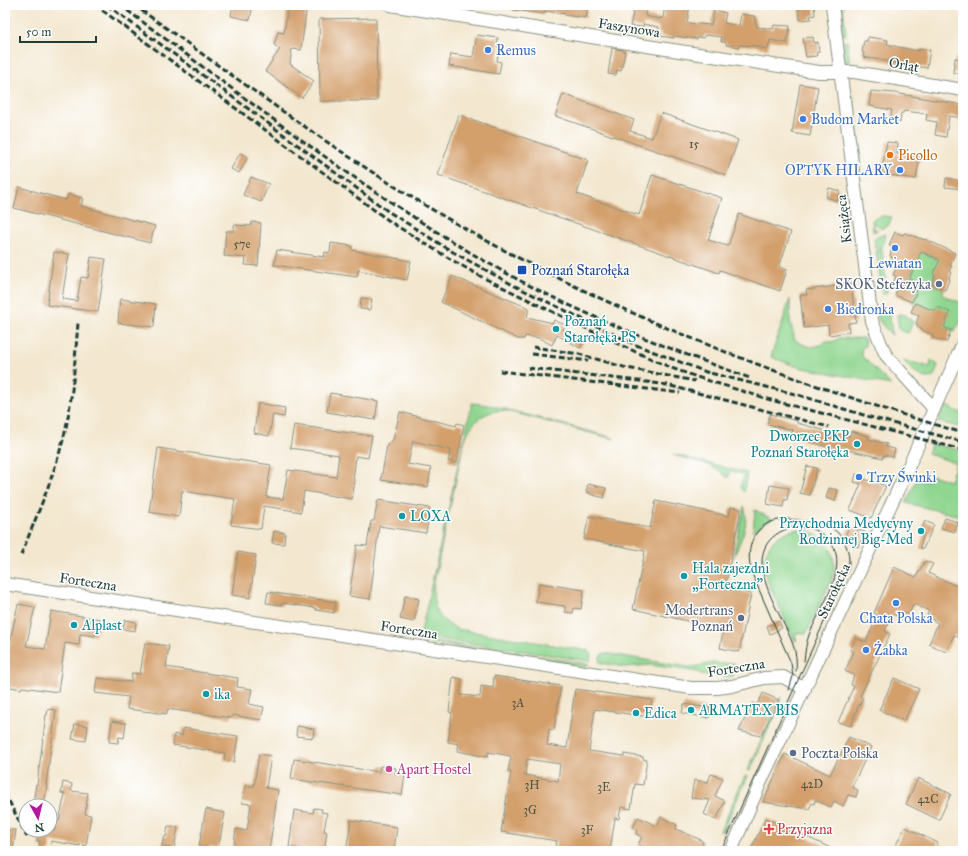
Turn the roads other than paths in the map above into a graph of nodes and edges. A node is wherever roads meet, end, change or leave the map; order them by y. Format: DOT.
graph roads {
  1 [pos="390,5"];
  2 [pos="832,5"];
  3 [pos="840,71"];
  4 [pos="963,90"];
  5 [pos="963,343"];
  6 [pos="934,409"];
  7 [pos="5,584"];
  8 [pos="805,689"];
  9 [pos="731,851"];
  1 -- 3 [label="street, Faszynowa"];
  2 -- 3 [label="street, Książęca"];
  3 -- 4 [label="street, Orląt"];
  3 -- 6 [label="street, Książęca"];
  5 -- 6 [label="street, Starołęcka"];
  6 -- 8 [label="street, Starołęcka"];
  7 -- 8 [label="street, Forteczna"];
  8 -- 9 [label="street, Starołęcka"];
}
